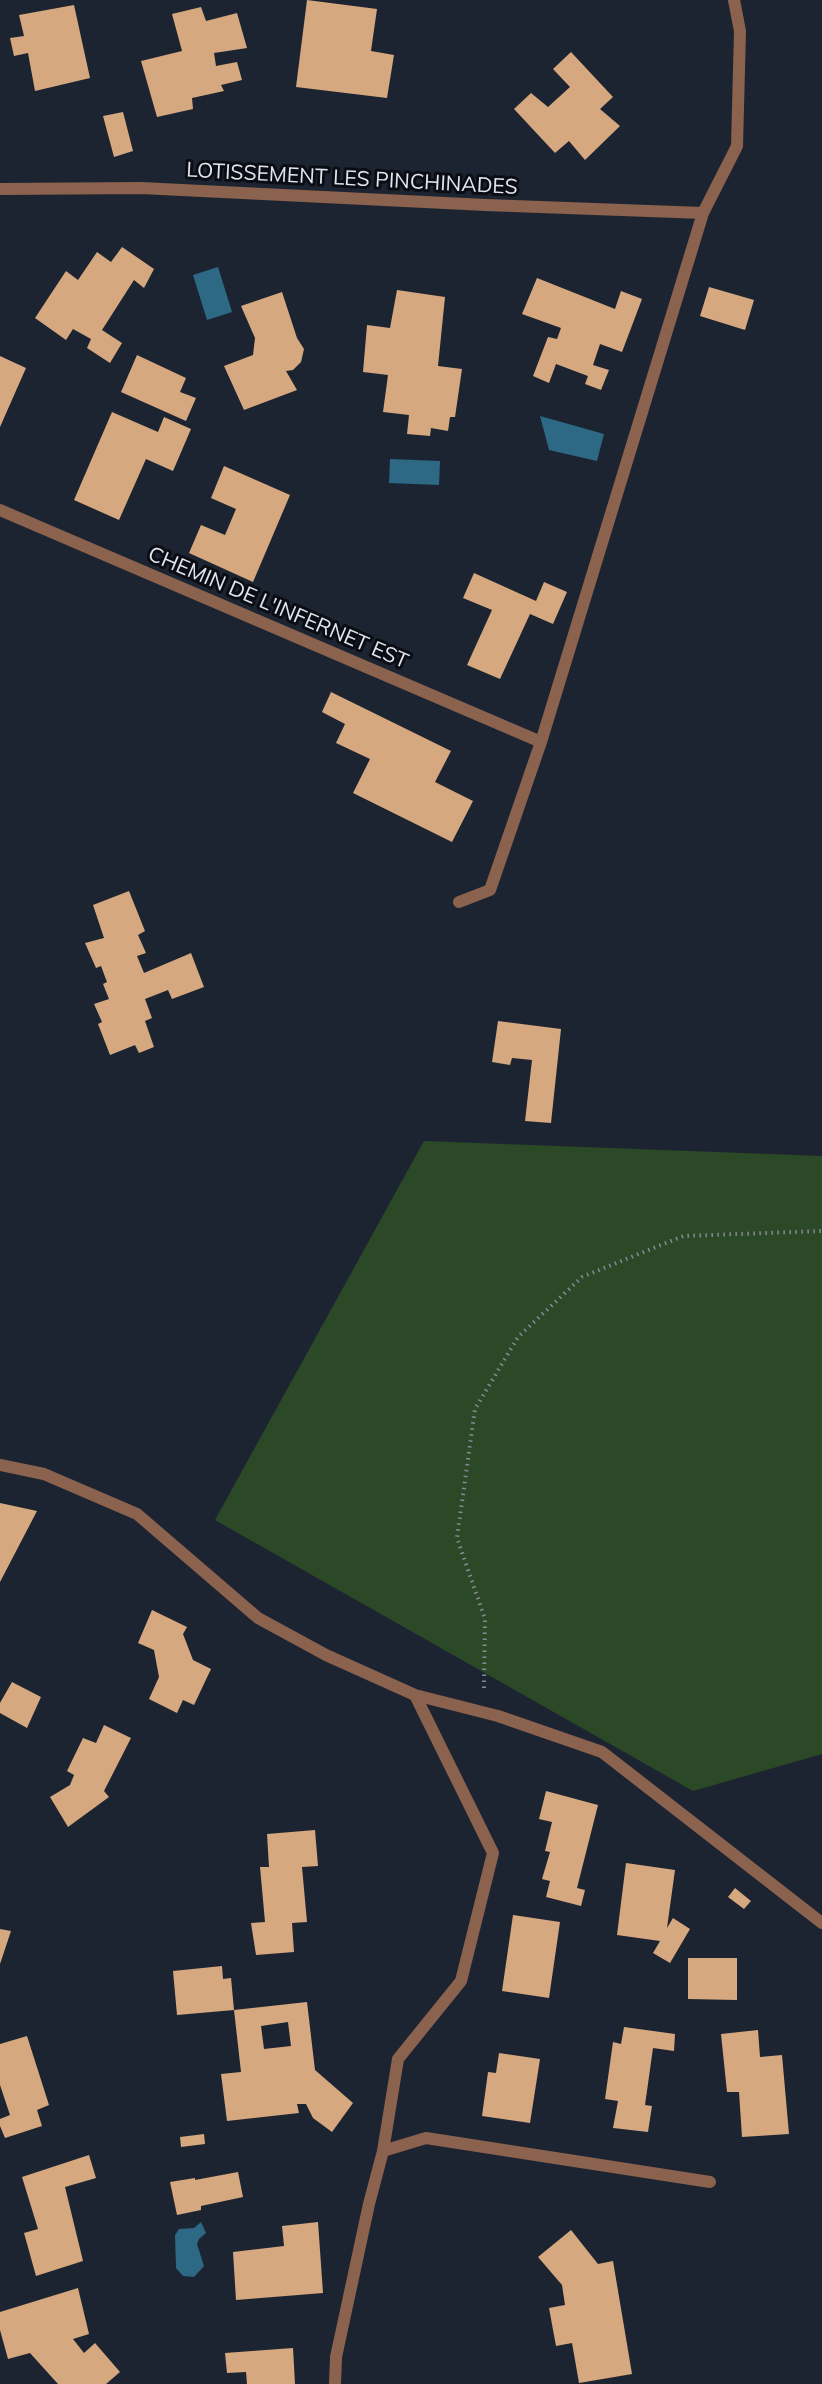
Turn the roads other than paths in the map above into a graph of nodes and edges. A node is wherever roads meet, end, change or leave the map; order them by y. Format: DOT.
graph roads {
  1 [pos="734,0"];
  2 [pos="0,189"];
  3 [pos="703,213"];
  4 [pos="0,510"];
  5 [pos="541,742"];
  6 [pos="459,902"];
  7 [pos="0,1465"];
  8 [pos="415,1695"];
  9 [pos="822,1923"];
  10 [pos="383,2151"];
  11 [pos="710,2182"];
  12 [pos="335,2384"];
  1 -- 3 [label="street"];
  2 -- 3 [label="street, LOTISSEMENT LES PINCHINADES"];
  3 -- 5 [label="street"];
  4 -- 5 [label="street, CHEMIN DE L'INFERNET EST"];
  5 -- 6 [label="street"];
  7 -- 8 [label="street"];
  8 -- 9 [label="street"];
  8 -- 10 [label="street"];
  10 -- 11 [label="street"];
  10 -- 12 [label="street"];
}
